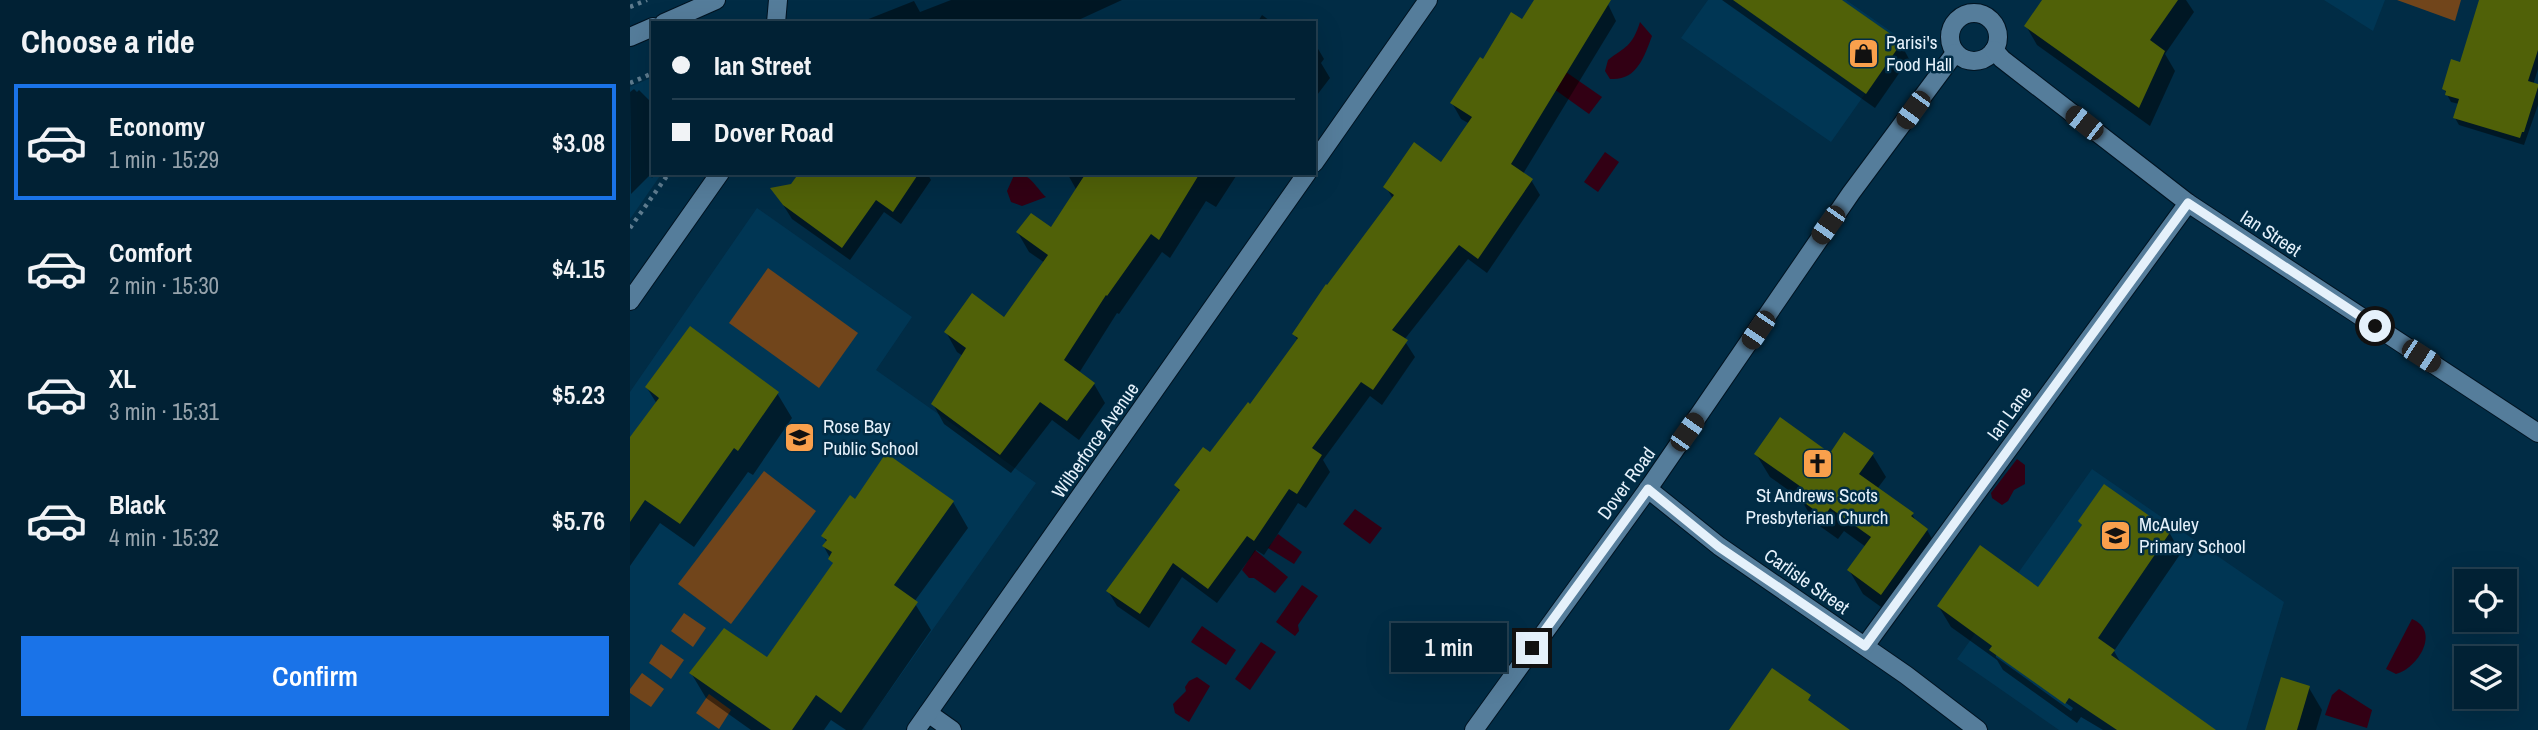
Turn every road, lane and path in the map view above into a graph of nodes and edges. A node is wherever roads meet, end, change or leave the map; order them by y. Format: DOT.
graph roads {
  1 [pos="646,0"];
  2 [pos="716,0"];
  3 [pos="778,0"];
  4 [pos="1428,0"];
  5 [pos="630,7"];
  6 [pos="1987,7"];
  7 [pos="669,21"];
  8 [pos="776,21"];
  9 [pos="651,28"];
  10 [pos="630,37"];
  11 [pos="1994,50"];
  12 [pos="1955,54"];
  13 [pos="651,74"];
  14 [pos="630,83"];
  15 [pos="1316,160"];
  16 [pos="668,175"];
  17 [pos="719,175"];
  18 [pos="1306,175"];
  19 [pos="2188,203"];
  20 [pos="630,228"];
  21 [pos="630,301"];
  22 [pos="2538,433"];
  23 [pos="1648,489"];
  24 [pos="1865,646"];
  25 [pos="928,713"];
  26 [pos="916,730"];
  27 [pos="952,730"];
  28 [pos="1474,730"];
  29 [pos="1978,730"];
  1 -- 5 [label="path"];
  2 -- 7 [label="street"];
  3 -- 8 [label="street"];
  4 -- 15 [label="street"];
  6 -- 11 [label="street"];
  6 -- 12 [label="street"];
  9 -- 10 [label="street"];
  11 -- 12 [label="street"];
  11 -- 19 [label="street, Ian Street"];
  12 -- 23 [label="street, Dover Road"];
  13 -- 14 [label="path"];
  16 -- 20 [label="path"];
  17 -- 21 [label="street"];
  18 -- 25 [label="street, Wilberforce Avenue"];
  19 -- 22 [label="street, Ian Street"];
  19 -- 24 [label="street, Ian Lane"];
  23 -- 24 [label="street, Carlisle Street"];
  23 -- 28 [label="street, Dover Road"];
  24 -- 29 [label="street, Carlisle Street"];
  25 -- 26 [label="street, Wilberforce Avenue"];
  25 -- 27 [label="street"];
}
